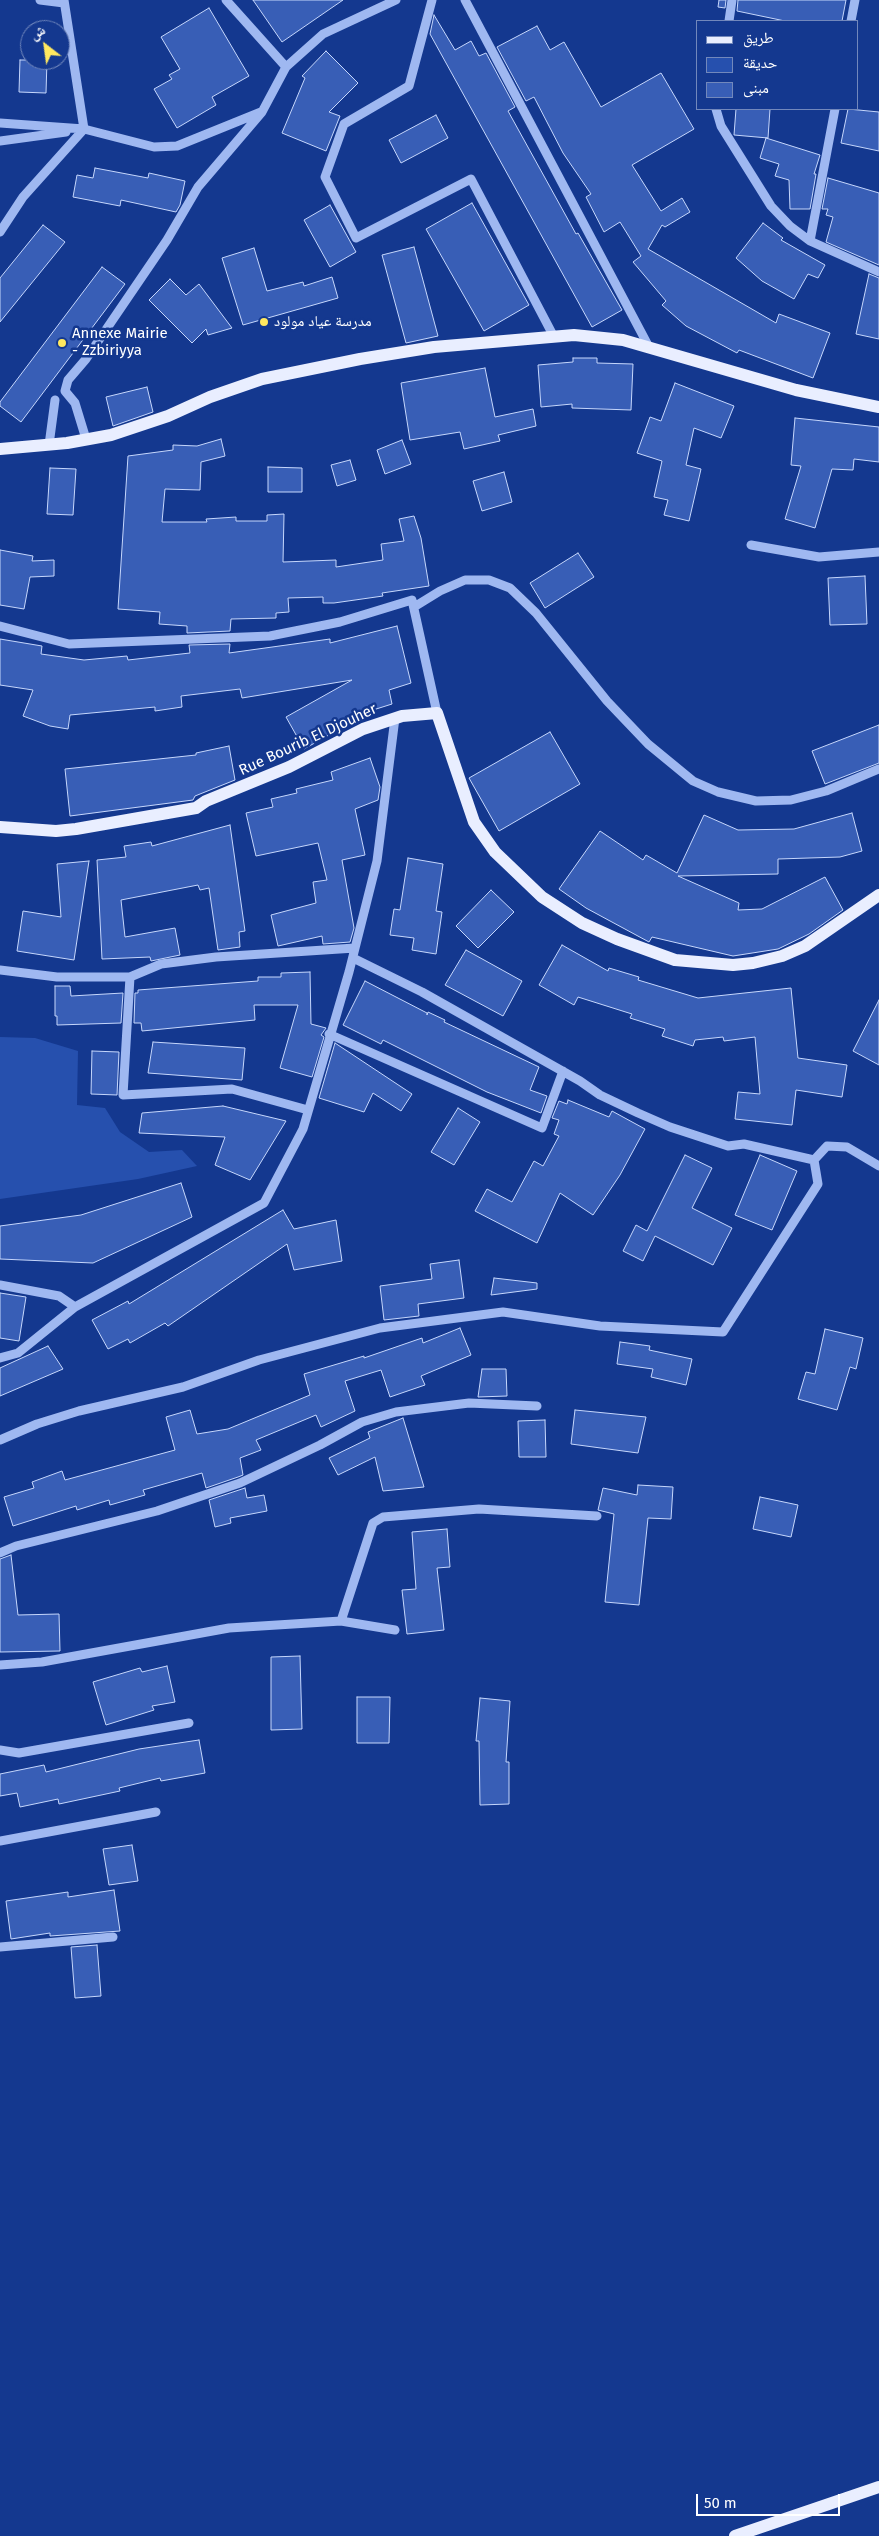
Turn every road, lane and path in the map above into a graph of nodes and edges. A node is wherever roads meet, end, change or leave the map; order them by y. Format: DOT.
graph roads {
  1 [pos="40,0"];
  2 [pos="226,0"];
  3 [pos="396,0"];
  4 [pos="432,0"];
  5 [pos="465,0"];
  6 [pos="732,0"];
  7 [pos="855,0"];
  8 [pos="64,2"];
  9 [pos="729,20"];
  10 [pos="851,20"];
  11 [pos="286,68"];
  12 [pos="716,110"];
  13 [pos="834,110"];
  14 [pos="262,112"];
  15 [pos="0,123"];
  16 [pos="84,129"];
  17 [pos="0,141"];
  18 [pos="0,232"];
  19 [pos="810,241"];
  20 [pos="879,272"];
  21 [pos="554,337"];
  22 [pos="649,347"];
  23 [pos="54,400"];
  24 [pos="878,404"];
  25 [pos="86,439"];
  26 [pos="49,445"];
  27 [pos="0,449"];
  28 [pos="751,545"];
  29 [pos="879,552"];
  30 [pos="414,608"];
  31 [pos="0,626"];
  32 [pos="437,713"];
  33 [pos="396,718"];
  34 [pos="879,769"];
  35 [pos="0,828"];
  36 [pos="879,895"];
  37 [pos="355,948"];
  38 [pos="353,958"];
  39 [pos="0,970"];
  40 [pos="130,977"];
  41 [pos="329,1034"];
  42 [pos="563,1071"];
  43 [pos="308,1110"];
  44 [pos="814,1160"];
  45 [pos="879,1166"];
  46 [pos="0,1285"];
  47 [pos="75,1307"];
  48 [pos="0,1358"];
  49 [pos="536,1406"];
  50 [pos="0,1440"];
  51 [pos="597,1516"];
  52 [pos="0,1553"];
  53 [pos="341,1621"];
  54 [pos="395,1630"];
  55 [pos="0,1665"];
  56 [pos="189,1723"];
  57 [pos="0,1750"];
  58 [pos="156,1812"];
  59 [pos="0,1841"];
  60 [pos="113,1937"];
  61 [pos="0,1947"];
  62 [pos="879,2487"];
  63 [pos="734,2536"];
  1 -- 8 [label="street"];
  2 -- 11 [label="street"];
  3 -- 11 [label="street"];
  4 -- 21 [label="street"];
  5 -- 22 [label="street"];
  6 -- 9 [label="street"];
  7 -- 10 [label="street"];
  8 -- 16 [label="street"];
  11 -- 14 [label="street"];
  12 -- 19 [label="street"];
  13 -- 19 [label="street"];
  14 -- 16 [label="street"];
  14 -- 25 [label="street"];
  15 -- 16 [label="street"];
  16 -- 17 [label="street"];
  16 -- 18 [label="street"];
  19 -- 20 [label="street"];
  21 -- 22 [label="main road"];
  21 -- 25 [label="main road"];
  22 -- 24 [label="main road"];
  23 -- 26 [label="street"];
  25 -- 26 [label="main road"];
  26 -- 27 [label="main road"];
  28 -- 29 [label="street"];
  30 -- 31 [label="street"];
  30 -- 32 [label="street"];
  30 -- 34 [label="street"];
  32 -- 33 [label="main road, Rue Bourib El Djouher"];
  32 -- 36 [label="main road"];
  33 -- 35 [label="main road, Rue Bourib El Djouher"];
  33 -- 37 [label="street"];
  37 -- 38 [label="street"];
  37 -- 40 [label="street"];
  38 -- 41 [label="street"];
  38 -- 42 [label="street"];
  39 -- 40 [label="street"];
  40 -- 43 [label="street"];
  41 -- 42 [label="street"];
  41 -- 43 [label="street"];
  42 -- 44 [label="street"];
  43 -- 47 [label="street"];
  44 -- 45 [label="street"];
  44 -- 50 [label="street"];
  46 -- 47 [label="street"];
  47 -- 48 [label="street"];
  49 -- 52 [label="street"];
  51 -- 53 [label="street"];
  53 -- 54 [label="street"];
  53 -- 55 [label="street"];
  56 -- 57 [label="street"];
  58 -- 59 [label="street"];
  60 -- 61 [label="street"];
  62 -- 63 [label="main road"];
}
